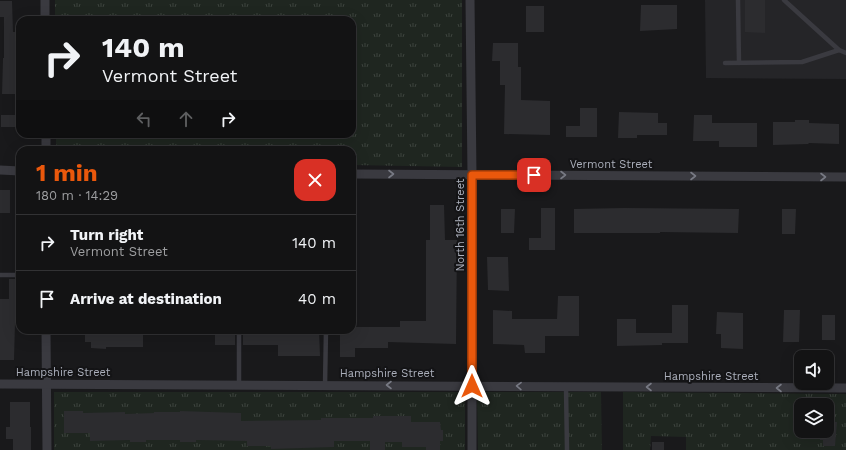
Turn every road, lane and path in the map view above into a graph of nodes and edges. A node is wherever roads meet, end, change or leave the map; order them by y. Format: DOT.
graph roads {
  1 [pos="45,0"];
  2 [pos="470,0"];
  3 [pos="738,0"];
  4 [pos="784,0"];
  5 [pos="45,16"];
  6 [pos="839,50"];
  7 [pos="846,53"];
  8 [pos="725,63"];
  9 [pos="739,63"];
  10 [pos="0,170"];
  11 [pos="16,171"];
  12 [pos="356,174"];
  13 [pos="472,175"];
  14 [pos="846,177"];
  15 [pos="0,275"];
  16 [pos="16,275"];
  17 [pos="46,334"];
  18 [pos="239,334"];
  19 [pos="326,334"];
  20 [pos="0,384"];
  21 [pos="46,384"];
  22 [pos="239,384"];
  23 [pos="325,385"];
  24 [pos="472,386"];
  25 [pos="566,387"];
  26 [pos="846,388"];
  27 [pos="47,450"];
  28 [pos="472,450"];
  29 [pos="567,450"];
  1 -- 5 [label="street"];
  2 -- 13 [label="street, North 16th Street"];
  3 -- 9 [label="lane"];
  4 -- 6 [label="lane"];
  6 -- 7 [label="lane"];
  6 -- 9 [label="lane"];
  8 -- 9 [label="lane"];
  10 -- 11 [label="street"];
  12 -- 13 [label="street, Vermont Street, one-way"];
  13 -- 14 [label="street, Vermont Street, one-way"];
  13 -- 24 [label="street, North 16th Street"];
  15 -- 16 [label="lane"];
  17 -- 21 [label="street"];
  18 -- 22 [label="lane"];
  19 -- 23 [label="lane"];
  20 -- 21 [label="street, Hampshire Street"];
  21 -- 22 [label="street, Hampshire Street"];
  21 -- 27 [label="street"];
  22 -- 23 [label="street, Hampshire Street"];
  24 -- 23 [label="street, Hampshire Street, one-way"];
  25 -- 24 [label="street, Hampshire Street, one-way"];
  24 -- 28 [label="street, North 16th Street"];
  26 -- 25 [label="street, Hampshire Street, one-way"];
  25 -- 29 [label="lane"];
}
